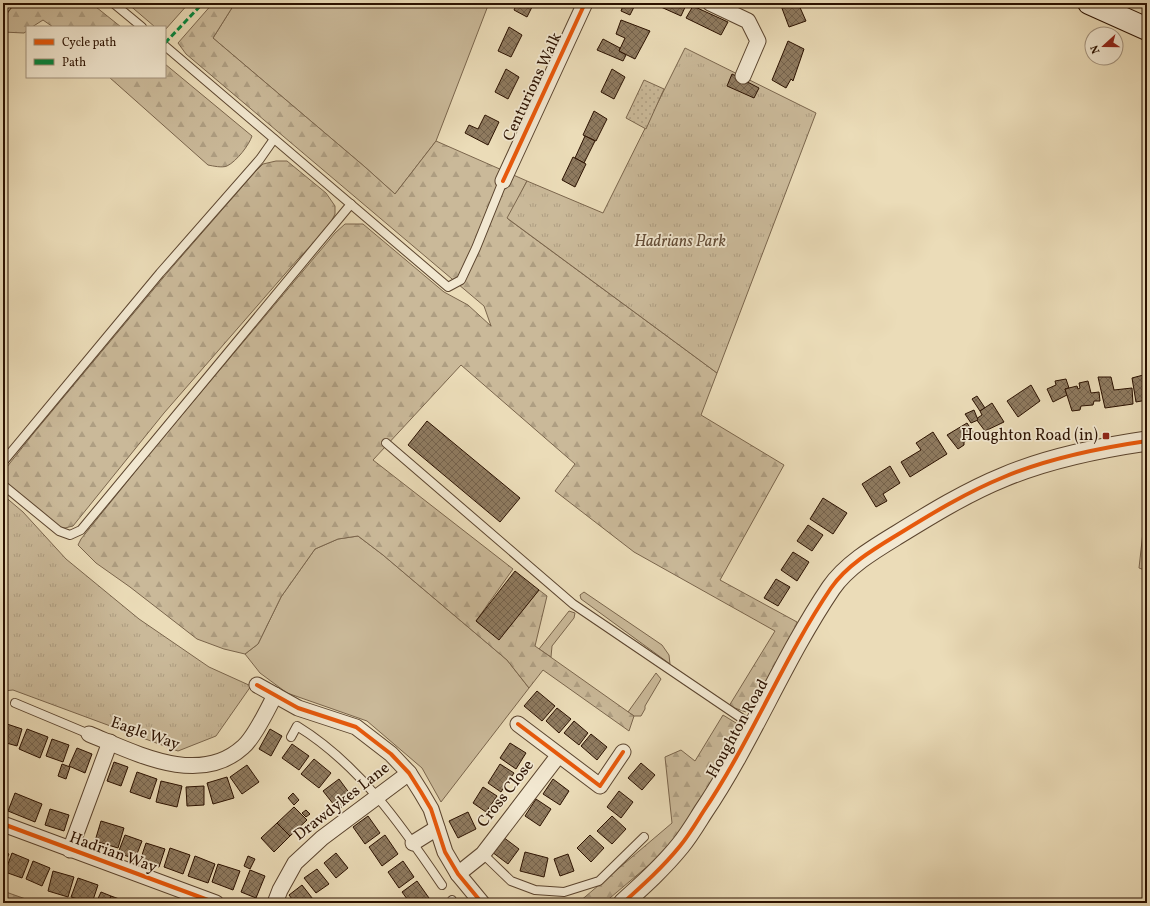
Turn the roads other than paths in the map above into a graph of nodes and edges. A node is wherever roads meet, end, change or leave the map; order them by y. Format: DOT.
graph roads {
  1 [pos="9,3"];
  2 [pos="113,3"];
  3 [pos="585,3"];
  4 [pos="710,3"];
  5 [pos="1089,3"];
  6 [pos="3,11"];
  7 [pos="141,26"];
  8 [pos="1147,29"];
  9 [pos="166,47"];
  10 [pos="743,76"];
  11 [pos="274,139"];
  12 [pos="504,181"];
  13 [pos="351,204"];
  14 [pos="1147,441"];
  15 [pos="386,443"];
  16 [pos="3,462"];
  17 [pos="3,485"];
  18 [pos="257,685"];
  19 [pos="274,695"];
  20 [pos="15,702"];
  21 [pos="518,724"];
  22 [pos="753,726"];
  23 [pos="89,734"];
  24 [pos="291,737"];
  25 [pos="110,742"];
  26 [pos="623,752"];
  27 [pos="558,756"];
  28 [pos="409,773"];
  29 [pos="377,797"];
  30 [pos="3,824"];
  31 [pos="437,828"];
  32 [pos="644,837"];
  33 [pos="413,843"];
  34 [pos="70,850"];
  35 [pos="483,854"];
  36 [pos="458,874"];
  37 [pos="442,885"];
  38 [pos="216,903"];
  39 [pos="275,903"];
  40 [pos="482,903"];
  41 [pos="623,903"];
  1 -- 6 [label="lane"];
  2 -- 7 [label="lane"];
  3 -- 12 [label="street, Centurions Walk"];
  4 -- 10 [label="street"];
  5 -- 8 [label="main road"];
  9 -- 11 [label="lane"];
  11 -- 13 [label="lane"];
  11 -- 16 [label="lane"];
  12 -- 13 [label="lane"];
  13 -- 17 [label="lane"];
  14 -- 22 [label="street, Houghton Road"];
  15 -- 22 [label="lane"];
  18 -- 19 [label="street"];
  19 -- 25 [label="street, Eagle Way"];
  19 -- 28 [label="street"];
  20 -- 23 [label="lane"];
  21 -- 27 [label="street"];
  22 -- 41 [label="street, Houghton Road"];
  23 -- 25 [label="street, Eagle Way"];
  24 -- 29 [label="lane"];
  25 -- 34 [label="street"];
  26 -- 27 [label="street"];
  27 -- 35 [label="street, Cross Close"];
  28 -- 29 [label="street, Drawdykes Lane"];
  28 -- 31 [label="street"];
  29 -- 33 [label="lane"];
  29 -- 39 [label="street, Drawdykes Lane"];
  30 -- 34 [label="street, Hadrian Way"];
  31 -- 33 [label="street"];
  31 -- 36 [label="street"];
  32 -- 35 [label="lane, Cross Close"];
  33 -- 37 [label="lane"];
  34 -- 38 [label="street, Hadrian Way"];
  35 -- 36 [label="street, Cross Close"];
  36 -- 40 [label="street"];
}
